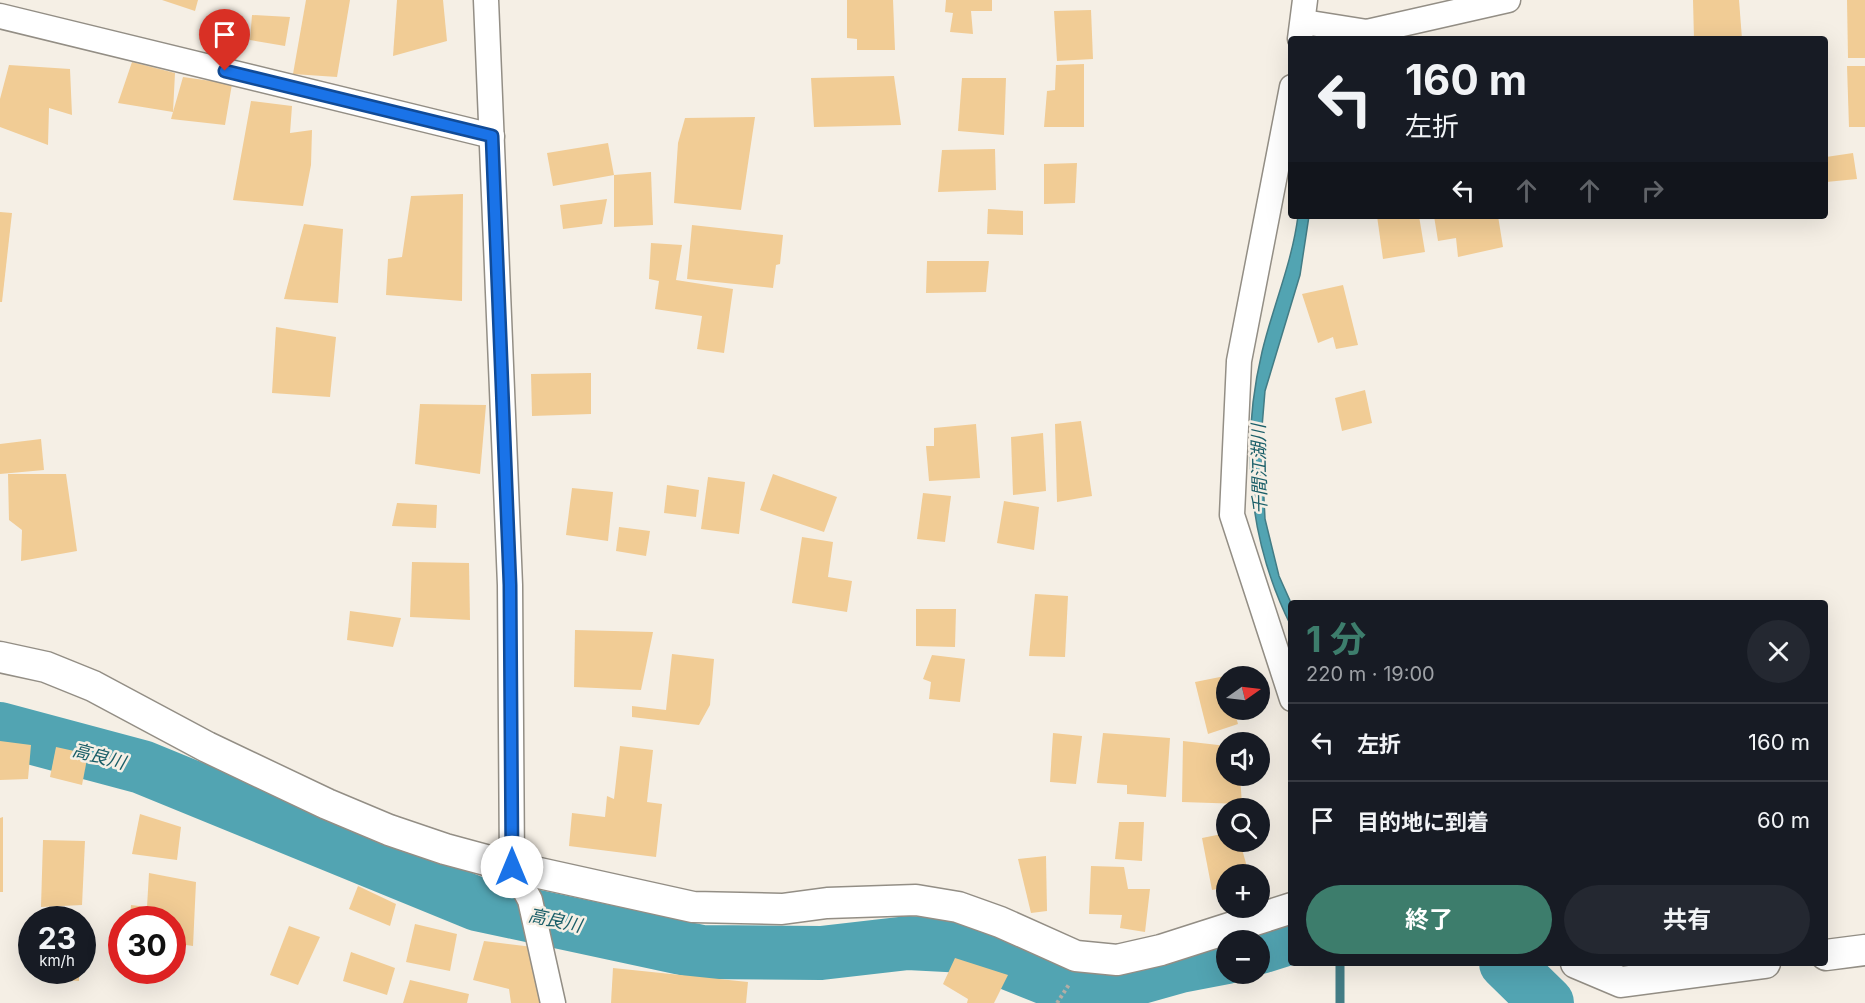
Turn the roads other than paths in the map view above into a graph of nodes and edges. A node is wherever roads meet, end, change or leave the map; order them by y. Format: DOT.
graph roads {
  1 [pos="1508,0"];
  2 [pos="491,1"];
  3 [pos="0,16"];
  4 [pos="1303,20"];
  5 [pos="1288,108"];
  6 [pos="492,136"];
  7 [pos="0,657"];
  8 [pos="1288,687"];
  9 [pos="512,867"];
  10 [pos="1288,909"];
  11 [pos="1865,950"];
  12 [pos="1828,955"];
  13 [pos="1583,966"];
  14 [pos="1739,966"];
  15 [pos="553,1003"];
  1 -- 4 [label="street"];
  2 -- 6 [label="street"];
  3 -- 6 [label="street"];
  5 -- 8 [label="street"];
  6 -- 9 [label="street"];
  7 -- 9 [label="street"];
  9 -- 10 [label="street"];
  9 -- 15 [label="street"];
  11 -- 12 [label="street"];
  13 -- 14 [label="street"];
}
